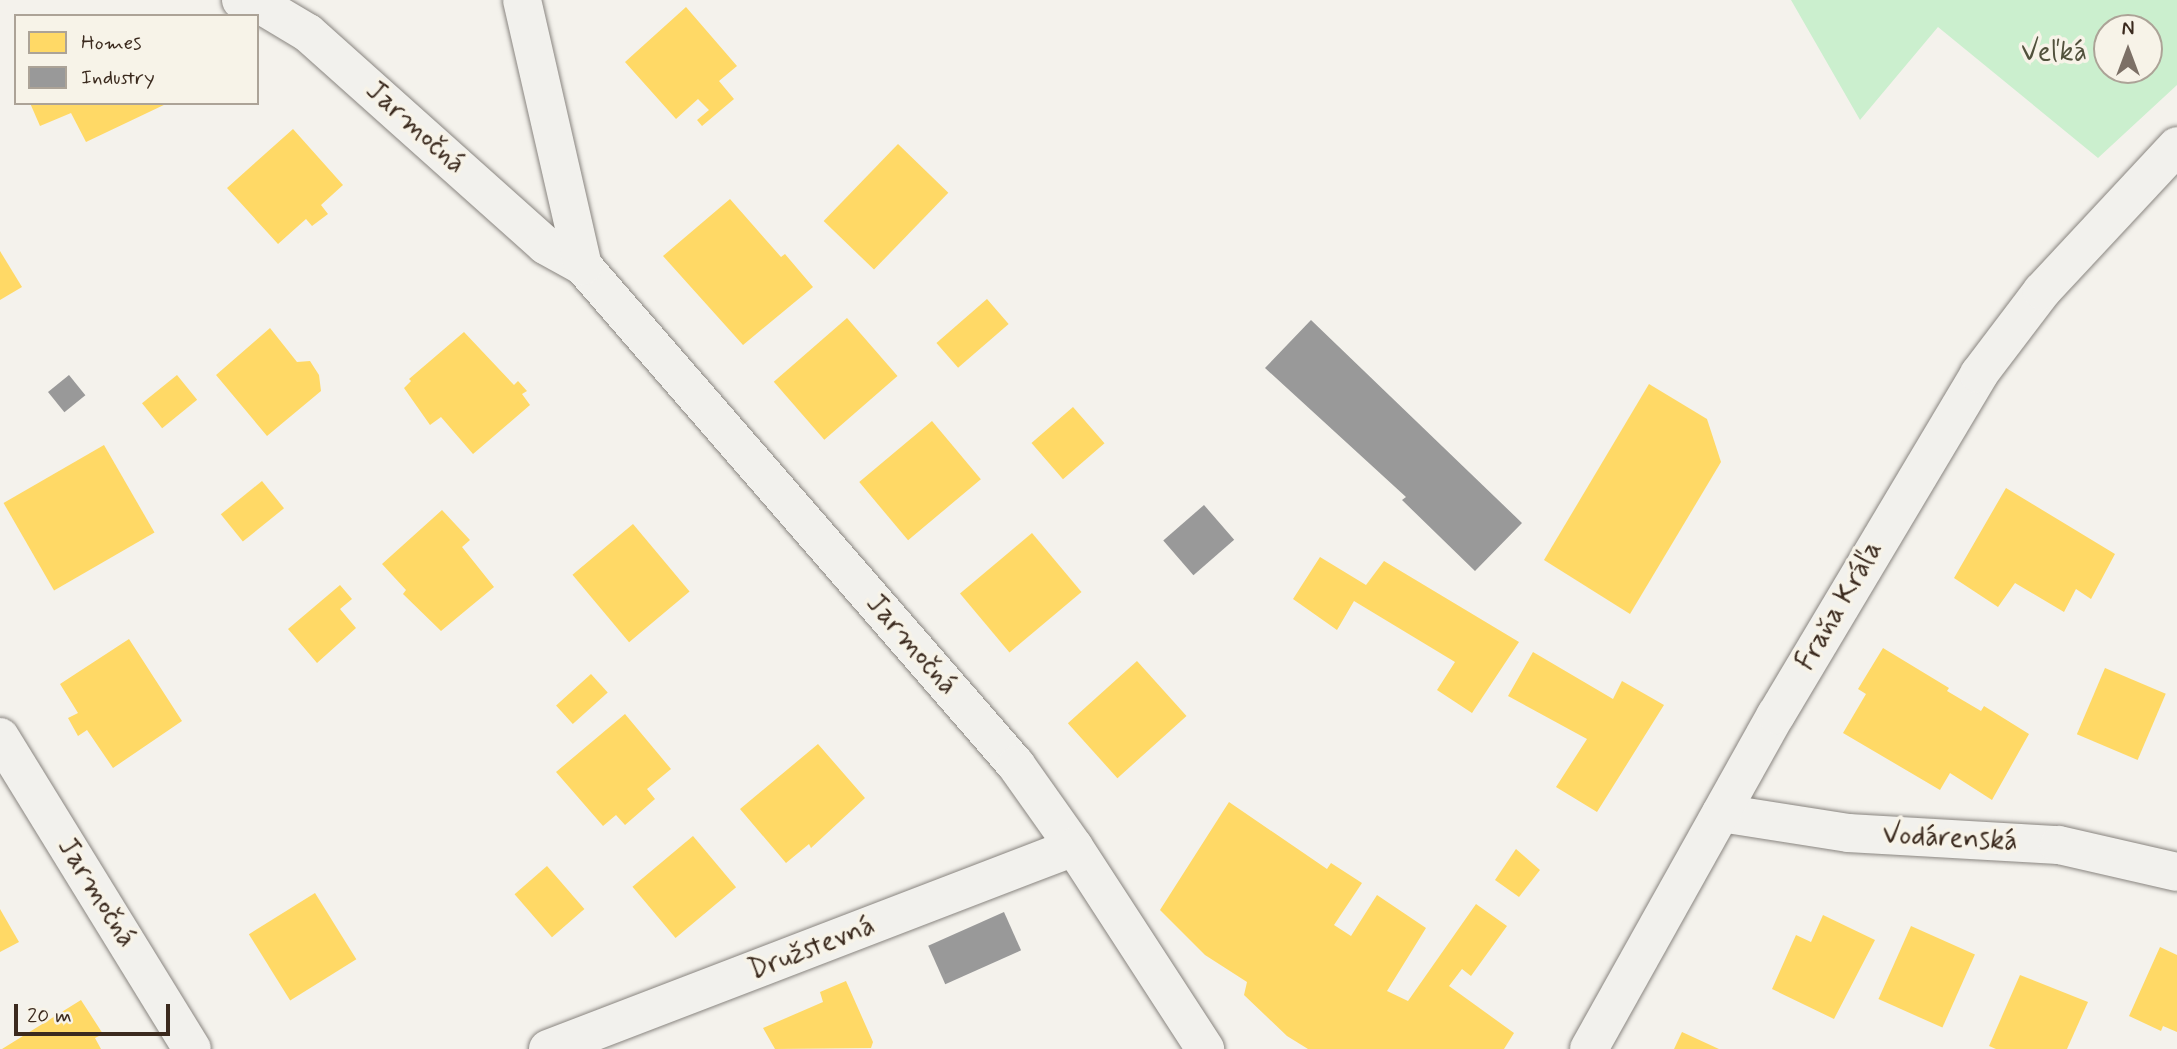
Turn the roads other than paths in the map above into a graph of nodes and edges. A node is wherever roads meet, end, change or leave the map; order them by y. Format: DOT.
graph roads {
  1 [pos="241,0"];
  2 [pos="522,0"];
  3 [pos="2177,146"];
  4 [pos="583,266"];
  5 [pos="0,737"];
  6 [pos="1721,813"];
  7 [pos="1074,847"];
  8 [pos="2177,872"];
  9 [pos="192,1049"];
  10 [pos="548,1049"];
  11 [pos="1206,1049"];
  12 [pos="1590,1049"];
  1 -- 4 [label="street, Jarmočná"];
  2 -- 4 [label="street, Jarmočná"];
  3 -- 6 [label="street, Fraňa Kráľa"];
  4 -- 7 [label="street, Jarmočná"];
  5 -- 9 [label="street, Jarmočná"];
  6 -- 8 [label="street, Vodárenská"];
  6 -- 12 [label="street, Fraňa Kráľa"];
  7 -- 10 [label="street, Družstevná"];
  7 -- 11 [label="street, Jarmočná"];
}
